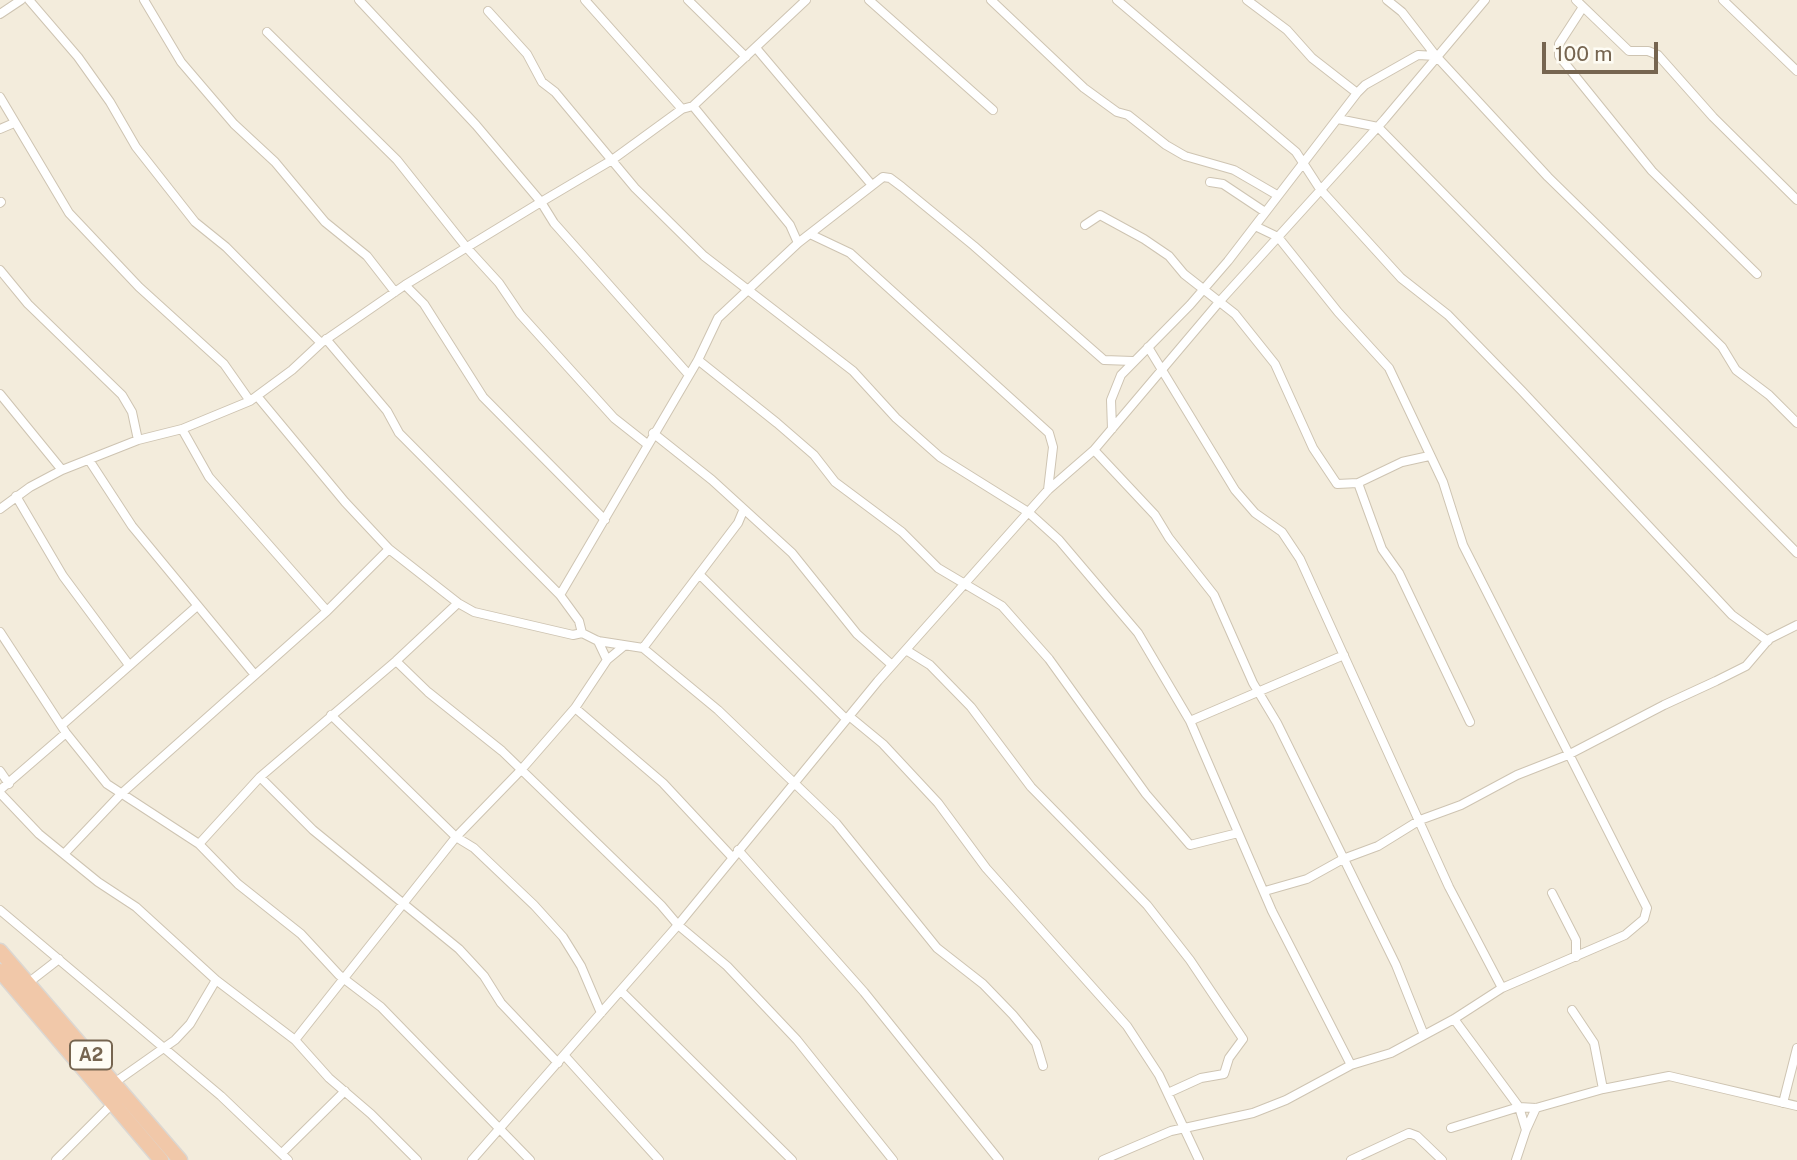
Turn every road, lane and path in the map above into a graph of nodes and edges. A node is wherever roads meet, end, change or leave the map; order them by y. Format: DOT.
graph roads {
  1 [pos="21,0"];
  2 [pos="29,0"];
  3 [pos="144,0"];
  4 [pos="359,0"];
  5 [pos="585,0"];
  6 [pos="688,0"];
  7 [pos="869,0"];
  8 [pos="991,0"];
  9 [pos="1117,0"];
  10 [pos="1247,0"];
  11 [pos="1387,0"];
  12 [pos="1485,0"];
  13 [pos="1576,0"];
  14 [pos="1723,0"];
  15 [pos="799,2"];
  16 [pos="1583,7"];
  17 [pos="488,11"];
  18 [pos="0,14"];
  19 [pos="267,32"];
  20 [pos="756,48"];
  21 [pos="1436,56"];
  22 [pos="746,57"];
  23 [pos="1797,71"];
  24 [pos="1357,93"];
  25 [pos="0,97"];
  26 [pos="693,106"];
  27 [pos="682,109"];
  28 [pos="993,110"];
  29 [pos="1338,119"];
  30 [pos="13,122"];
  31 [pos="1378,127"];
  32 [pos="0,130"];
  33 [pos="612,159"];
  34 [pos="1305,162"];
  35 [pos="1210,182"];
  36 [pos="871,184"];
  37 [pos="1320,189"];
  38 [pos="1278,195"];
  39 [pos="1797,200"];
  40 [pos="541,202"];
  41 [pos="1265,212"];
  42 [pos="1085,225"];
  43 [pos="1255,226"];
  44 [pos="812,235"];
  45 [pos="1278,237"];
  46 [pos="798,243"];
  47 [pos="467,248"];
  48 [pos="0,270"];
  49 [pos="1757,275"];
  50 [pos="405,285"];
  51 [pos="746,289"];
  52 [pos="1204,290"];
  53 [pos="395,292"];
  54 [pos="1220,301"];
  55 [pos="324,341"];
  56 [pos="1148,347"];
  57 [pos="698,360"];
  58 [pos="1133,361"];
  59 [pos="1164,370"];
  60 [pos="689,374"];
  61 [pos="0,394"];
  62 [pos="254,398"];
  63 [pos="1797,423"];
  64 [pos="182,429"];
  65 [pos="1112,429"];
  66 [pos="653,433"];
  67 [pos="138,440"];
  68 [pos="647,444"];
  69 [pos="1094,450"];
  70 [pos="1429,456"];
  71 [pos="89,460"];
  72 [pos="62,470"];
  73 [pos="1358,483"];
  74 [pos="1048,490"];
  75 [pos="16,496"];
  76 [pos="0,509"];
  77 [pos="743,511"];
  78 [pos="1028,512"];
  79 [pos="605,520"];
  80 [pos="389,549"];
  81 [pos="1797,553"];
  82 [pos="699,574"];
  83 [pos="966,582"];
  84 [pos="560,595"];
  85 [pos="458,603"];
  86 [pos="196,607"];
  87 [pos="327,611"];
  88 [pos="1797,625"];
  89 [pos="0,632"];
  90 [pos="582,633"];
  91 [pos="598,641"];
  92 [pos="1768,641"];
  93 [pos="624,646"];
  94 [pos="643,648"];
  95 [pos="905,650"];
  96 [pos="1344,655"];
  97 [pos="607,660"];
  98 [pos="396,661"];
  99 [pos="129,665"];
  100 [pos="892,665"];
  101 [pos="255,674"];
  102 [pos="1260,694"];
  103 [pos="575,708"];
  104 [pos="331,715"];
  105 [pos="847,717"];
  106 [pos="1190,722"];
  107 [pos="1470,722"];
  108 [pos="64,729"];
  109 [pos="1568,755"];
  110 [pos="521,770"];
  111 [pos="0,771"];
  112 [pos="260,777"];
  113 [pos="794,782"];
  114 [pos="9,784"];
  115 [pos="0,791"];
  116 [pos="121,794"];
  117 [pos="1420,820"];
  118 [pos="1238,833"];
  119 [pos="456,837"];
  120 [pos="199,844"];
  121 [pos="735,853"];
  122 [pos="64,854"];
  123 [pos="1343,859"];
  124 [pos="1265,891"];
  125 [pos="1552,893"];
  126 [pos="403,903"];
  127 [pos="0,910"];
  128 [pos="678,925"];
  129 [pos="0,951"];
  130 [pos="1576,957"];
  131 [pos="59,959"];
  132 [pos="0,971"];
  133 [pos="346,977"];
  134 [pos="216,980"];
  135 [pos="28,983"];
  136 [pos="1502,988"];
  137 [pos="621,991"];
  138 [pos="1572,1010"];
  139 [pos="601,1013"];
  140 [pos="1454,1019"];
  141 [pos="1424,1035"];
  142 [pos="295,1040"];
  143 [pos="165,1048"];
  144 [pos="1797,1048"];
  145 [pos="564,1055"];
  146 [pos="558,1063"];
  147 [pos="1351,1065"];
  148 [pos="1042,1066"];
  149 [pos="114,1083"];
  150 [pos="1603,1089"];
  151 [pos="345,1091"];
  152 [pos="1168,1093"];
  153 [pos="1783,1103"];
  154 [pos="112,1104"];
  155 [pos="1797,1106"];
  156 [pos="1519,1107"];
  157 [pos="1536,1108"];
  158 [pos="500,1128"];
  159 [pos="1451,1128"];
  160 [pos="1186,1129"];
  161 [pos="1526,1130"];
  162 [pos="285,1156"];
  163 [pos="56,1160"];
  164 [pos="161,1160"];
  165 [pos="180,1160"];
  166 [pos="417,1160"];
  167 [pos="472,1160"];
  168 [pos="530,1160"];
  169 [pos="659,1160"];
  170 [pos="792,1160"];
  171 [pos="893,1160"];
  172 [pos="999,1160"];
  173 [pos="1103,1160"];
  174 [pos="1199,1160"];
  175 [pos="1351,1160"];
  176 [pos="1442,1160"];
  177 [pos="1516,1160"];
  1 -- 18 [label="street"];
  2 -- 55 [label="street"];
  3 -- 53 [label="street"];
  4 -- 40 [label="street"];
  5 -- 27 [label="street"];
  6 -- 22 [label="street"];
  7 -- 28 [label="street"];
  8 -- 38 [label="street"];
  9 -- 34 [label="street"];
  10 -- 24 [label="street"];
  11 -- 21 [label="street"];
  12 -- 21 [label="street"];
  13 -- 16 [label="street"];
  14 -- 23 [label="street"];
  15 -- 20 [label="street"];
  16 -- 39 [label="street"];
  16 -- 49 [label="street"];
  17 -- 33 [label="street"];
  19 -- 47 [label="street"];
  20 -- 22 [label="street"];
  20 -- 36 [label="street"];
  21 -- 24 [label="street"];
  21 -- 31 [label="street"];
  21 -- 63 [label="street"];
  22 -- 26 [label="street"];
  24 -- 29 [label="street"];
  25 -- 30 [label="street"];
  26 -- 27 [label="street"];
  26 -- 46 [label="street"];
  27 -- 33 [label="street"];
  29 -- 31 [label="street"];
  29 -- 34 [label="street"];
  30 -- 32 [label="street"];
  30 -- 62 [label="street"];
  31 -- 37 [label="street"];
  31 -- 81 [label="street"];
  33 -- 40 [label="street"];
  33 -- 51 [label="street"];
  34 -- 37 [label="street"];
  34 -- 38 [label="street"];
  35 -- 41 [label="street"];
  36 -- 44 [label="street"];
  36 -- 58 [label="street"];
  37 -- 45 [label="street"];
  37 -- 92 [label="street"];
  38 -- 41 [label="street"];
  40 -- 47 [label="street"];
  40 -- 60 [label="street"];
  41 -- 43 [label="street"];
  42 -- 52 [label="street"];
  43 -- 45 [label="street"];
  43 -- 52 [label="street"];
  44 -- 46 [label="street"];
  44 -- 74 [label="street"];
  45 -- 54 [label="street"];
  45 -- 70 [label="street"];
  46 -- 51 [label="street"];
  47 -- 50 [label="street"];
  47 -- 68 [label="street"];
  48 -- 67 [label="street"];
  50 -- 53 [label="street"];
  50 -- 79 [label="street"];
  51 -- 57 [label="street"];
  51 -- 78 [label="street"];
  52 -- 54 [label="street"];
  52 -- 56 [label="street"];
  53 -- 55 [label="street"];
  54 -- 59 [label="street"];
  54 -- 73 [label="street"];
  55 -- 62 [label="street"];
  55 -- 84 [label="street"];
  56 -- 58 [label="street"];
  56 -- 59 [label="street"];
  57 -- 60 [label="street"];
  57 -- 83 [label="street"];
  58 -- 65 [label="street"];
  59 -- 65 [label="street"];
  59 -- 96 [label="street"];
  60 -- 66 [label="street"];
  61 -- 72 [label="street"];
  62 -- 64 [label="street"];
  62 -- 80 [label="street"];
  64 -- 67 [label="street"];
  64 -- 87 [label="street"];
  65 -- 69 [label="street"];
  66 -- 68 [label="street"];
  66 -- 77 [label="street"];
  67 -- 71 [label="street"];
  68 -- 79 [label="street"];
  69 -- 74 [label="street"];
  69 -- 102 [label="street"];
  70 -- 73 [label="street"];
  70 -- 109 [label="street"];
  71 -- 72 [label="street"];
  71 -- 86 [label="street"];
  72 -- 75 [label="street"];
  73 -- 107 [label="street"];
  74 -- 78 [label="street"];
  75 -- 76 [label="street"];
  75 -- 99 [label="street"];
  77 -- 82 [label="street"];
  77 -- 100 [label="street"];
  78 -- 83 [label="street"];
  78 -- 106 [label="street"];
  79 -- 84 [label="street"];
  80 -- 85 [label="street"];
  80 -- 87 [label="street"];
  82 -- 94 [label="street"];
  82 -- 105 [label="street"];
  83 -- 95 [label="street"];
  83 -- 118 [label="street"];
  84 -- 90 [label="street"];
  85 -- 90 [label="street"];
  85 -- 98 [label="street"];
  86 -- 99 [label="street"];
  86 -- 101 [label="street"];
  87 -- 101 [label="street"];
  88 -- 92 [label="street"];
  89 -- 108 [label="street"];
  90 -- 91 [label="street"];
  91 -- 93 [label="street"];
  91 -- 97 [label="street"];
  92 -- 109 [label="street"];
  93 -- 94 [label="street"];
  93 -- 97 [label="street"];
  94 -- 113 [label="street"];
  95 -- 100 [label="street"];
  95 -- 152 [label="street"];
  96 -- 102 [label="street"];
  96 -- 117 [label="street"];
  97 -- 103 [label="street"];
  98 -- 104 [label="street"];
  98 -- 110 [label="street"];
  99 -- 108 [label="street"];
  100 -- 105 [label="street"];
  101 -- 116 [label="street"];
  102 -- 106 [label="street"];
  102 -- 123 [label="street"];
  103 -- 110 [label="street"];
  103 -- 121 [label="street"];
  104 -- 112 [label="street"];
  104 -- 119 [label="street"];
  105 -- 113 [label="street"];
  105 -- 152 [label="street"];
  106 -- 118 [label="street"];
  108 -- 114 [label="street"];
  108 -- 116 [label="street"];
  109 -- 117 [label="street"];
  109 -- 130 [label="street"];
  110 -- 119 [label="street"];
  110 -- 128 [label="street"];
  111 -- 114 [label="street"];
  112 -- 120 [label="street"];
  112 -- 126 [label="street"];
  113 -- 121 [label="street"];
  113 -- 148 [label="street"];
  114 -- 115 [label="street"];
  115 -- 122 [label="street"];
  116 -- 120 [label="street"];
  116 -- 122 [label="street"];
  117 -- 123 [label="street"];
  117 -- 136 [label="street"];
  118 -- 124 [label="street"];
  119 -- 126 [label="street"];
  119 -- 139 [label="street"];
  120 -- 133 [label="street"];
  121 -- 128 [label="street"];
  121 -- 172 [label="street"];
  122 -- 134 [label="street"];
  123 -- 124 [label="street"];
  123 -- 141 [label="street"];
  124 -- 147 [label="street"];
  125 -- 130 [label="street"];
  126 -- 133 [label="street"];
  126 -- 146 [label="street"];
  127 -- 131 [label="street"];
  128 -- 137 [label="street"];
  128 -- 171 [label="street"];
  129 -- 135 [label="highway, A2"];
  130 -- 136 [label="street"];
  131 -- 135 [label="street"];
  131 -- 143 [label="street"];
  132 -- 154 [label="highway, A2"];
  133 -- 142 [label="street"];
  133 -- 158 [label="street"];
  134 -- 142 [label="street"];
  134 -- 143 [label="street"];
  135 -- 149 [label="highway, A2"];
  136 -- 140 [label="street"];
  137 -- 139 [label="street"];
  137 -- 170 [label="street"];
  138 -- 150 [label="street"];
  139 -- 145 [label="street"];
  140 -- 141 [label="street"];
  140 -- 156 [label="street"];
  141 -- 147 [label="street"];
  142 -- 151 [label="street"];
  143 -- 149 [label="street"];
  143 -- 162 [label="street"];
  144 -- 153 [label="street"];
  145 -- 146 [label="street"];
  145 -- 169 [label="street"];
  146 -- 158 [label="street"];
  147 -- 160 [label="street"];
  149 -- 165 [label="highway, A2"];
  150 -- 153 [label="street"];
  150 -- 157 [label="street"];
  151 -- 162 [label="street"];
  151 -- 166 [label="street"];
  152 -- 160 [label="street"];
  153 -- 155 [label="street"];
  154 -- 163 [label="street"];
  154 -- 164 [label="highway, A2"];
  156 -- 157 [label="street"];
  156 -- 159 [label="street"];
  156 -- 161 [label="street"];
  157 -- 161 [label="street"];
  158 -- 167 [label="street"];
  158 -- 168 [label="street"];
  160 -- 173 [label="street"];
  160 -- 174 [label="street"];
  161 -- 177 [label="street"];
  175 -- 176 [label="street"];
}
